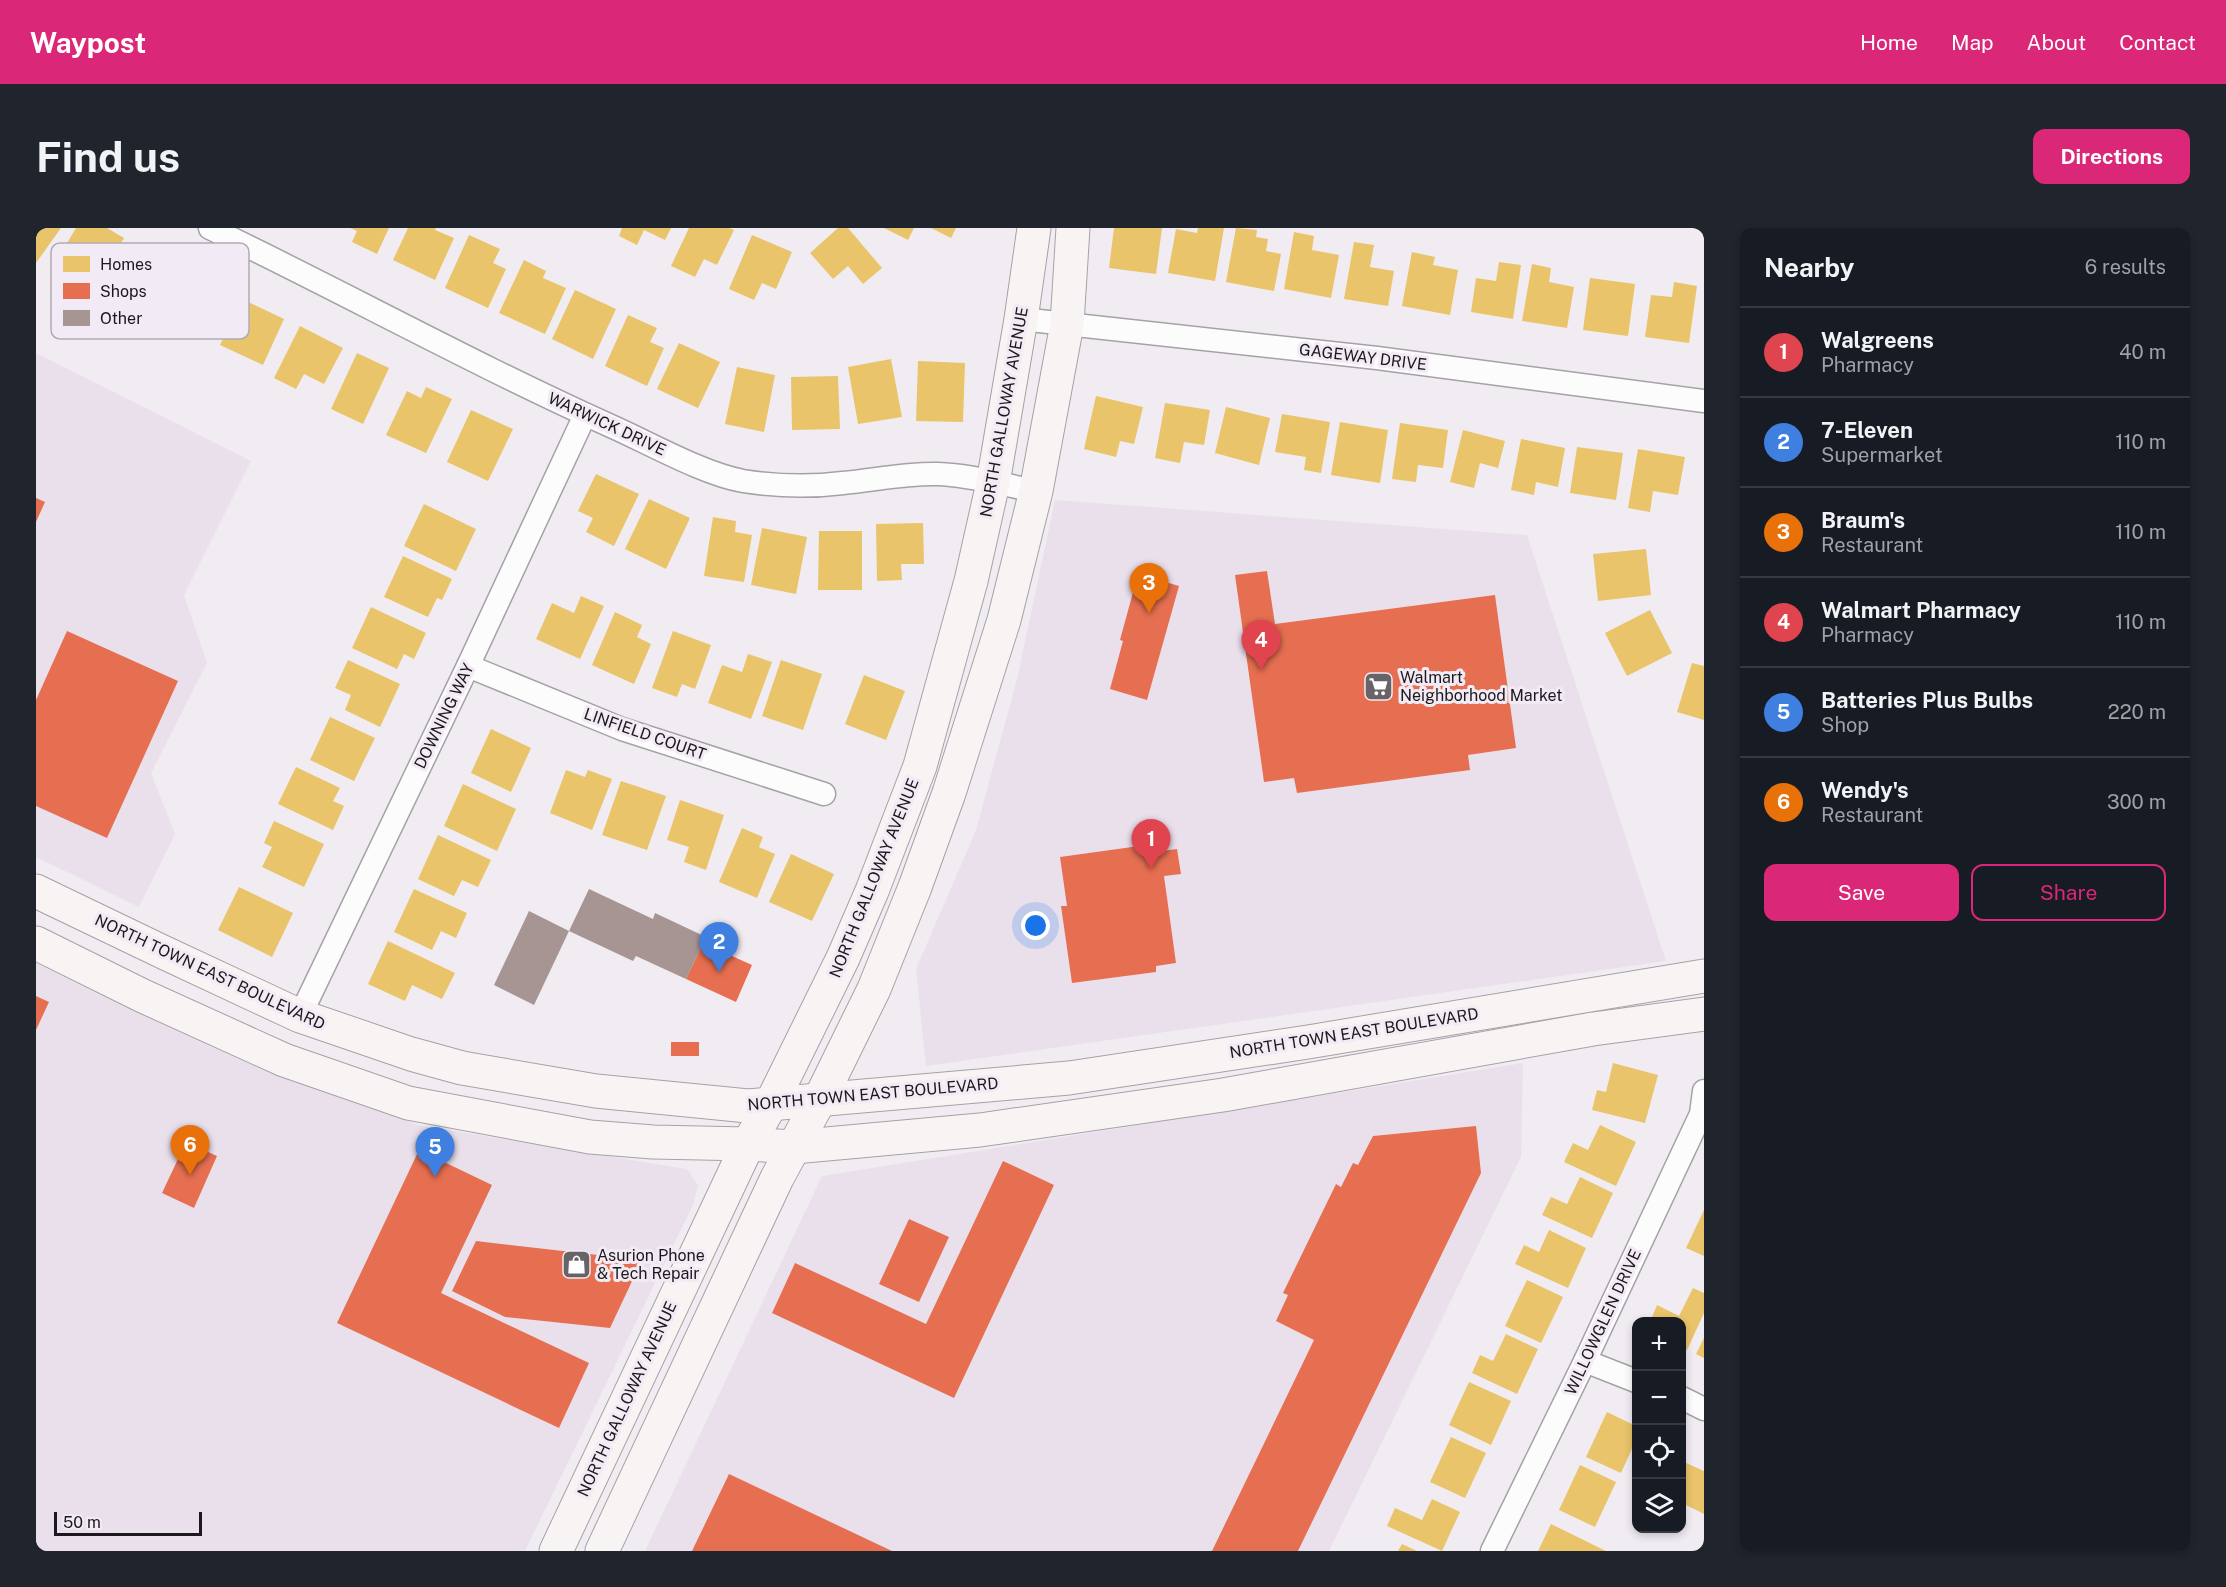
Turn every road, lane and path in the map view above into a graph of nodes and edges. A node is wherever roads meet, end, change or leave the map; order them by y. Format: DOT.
graph roads {
  1 [pos="210,228"];
  2 [pos="1034,228"];
  3 [pos="1073,228"];
  4 [pos="234,233"];
  5 [pos="1022,320"];
  6 [pos="1067,324"];
  7 [pos="1704,401"];
  8 [pos="585,415"];
  9 [pos="993,483"];
  10 [pos="1036,491"];
  11 [pos="468,666"];
  12 [pos="916,776"];
  13 [pos="951,787"];
  14 [pos="824,794"];
  15 [pos="36,891"];
  16 [pos="126,933"];
  17 [pos="36,943"];
  18 [pos="105,977"];
  19 [pos="1702,985"];
  20 [pos="1704,1014"];
  21 [pos="300,1016"];
  22 [pos="1308,1042"];
  23 [pos="462,1068"];
  24 [pos="1096,1073"];
  25 [pos="1314,1080"];
  26 [pos="1704,1091"];
  27 [pos="820,1099"];
  28 [pos="770,1106"];
  29 [pos="1102,1111"];
  30 [pos="454,1112"];
  31 [pos="748,1144"];
  32 [pos="794,1147"];
  33 [pos="1585,1361"];
  34 [pos="1632,1379"];
  35 [pos="1686,1400"];
  36 [pos="1704,1409"];
  37 [pos="600,1458"];
  38 [pos="637,1475"];
  39 [pos="556,1551"];
  40 [pos="602,1551"];
  41 [pos="1492,1551"];
  1 -- 4 [label="street, WARWICK DRIVE"];
  2 -- 5 [label="main road, NORTH GALLOWAY AVENUE"];
  3 -- 6 [label="main road"];
  4 -- 8 [label="street, WARWICK DRIVE"];
  5 -- 6 [label="street, GAGEWAY DRIVE"];
  5 -- 9 [label="main road, NORTH GALLOWAY AVENUE"];
  6 -- 7 [label="street, GAGEWAY DRIVE"];
  6 -- 10 [label="main road"];
  8 -- 9 [label="street, WARWICK DRIVE"];
  8 -- 11 [label="street, DOWNING WAY"];
  9 -- 10 [label="street, WARWICK DRIVE"];
  9 -- 12 [label="main road, NORTH GALLOWAY AVENUE"];
  10 -- 13 [label="main road"];
  11 -- 14 [label="street, LINFIELD COURT"];
  11 -- 21 [label="street, DOWNING WAY"];
  12 -- 13 [label="main road"];
  12 -- 28 [label="main road, NORTH GALLOWAY AVENUE"];
  13 -- 27 [label="main road"];
  15 -- 16 [label="main road, NORTH TOWN EAST BOULEVARD"];
  16 -- 18 [label="main road"];
  16 -- 21 [label="main road, NORTH TOWN EAST BOULEVARD"];
  17 -- 18 [label="main road"];
  18 -- 30 [label="main road"];
  19 -- 22 [label="main road, NORTH TOWN EAST BOULEVARD"];
  20 -- 25 [label="main road"];
  21 -- 23 [label="main road, NORTH TOWN EAST BOULEVARD"];
  22 -- 24 [label="main road, NORTH TOWN EAST BOULEVARD"];
  22 -- 25 [label="main road"];
  23 -- 28 [label="main road, NORTH TOWN EAST BOULEVARD"];
  23 -- 30 [label="main road"];
  24 -- 27 [label="main road, NORTH TOWN EAST BOULEVARD"];
  24 -- 29 [label="main road"];
  25 -- 29 [label="main road"];
  26 -- 33 [label="street, WILLOWGLEN DRIVE"];
  27 -- 28 [label="main road, NORTH TOWN EAST BOULEVARD"];
  27 -- 32 [label="main road"];
  28 -- 31 [label="main road, NORTH GALLOWAY AVENUE"];
  29 -- 32 [label="main road"];
  30 -- 31 [label="main road"];
  31 -- 32 [label="main road"];
  31 -- 37 [label="main road, NORTH GALLOWAY AVENUE"];
  32 -- 38 [label="main road"];
  33 -- 34 [label="street"];
  33 -- 41 [label="street, WILLOWGLEN DRIVE"];
  35 -- 36 [label="street"];
  37 -- 38 [label="main road"];
  37 -- 39 [label="main road, NORTH GALLOWAY AVENUE"];
  38 -- 40 [label="main road"];
}
